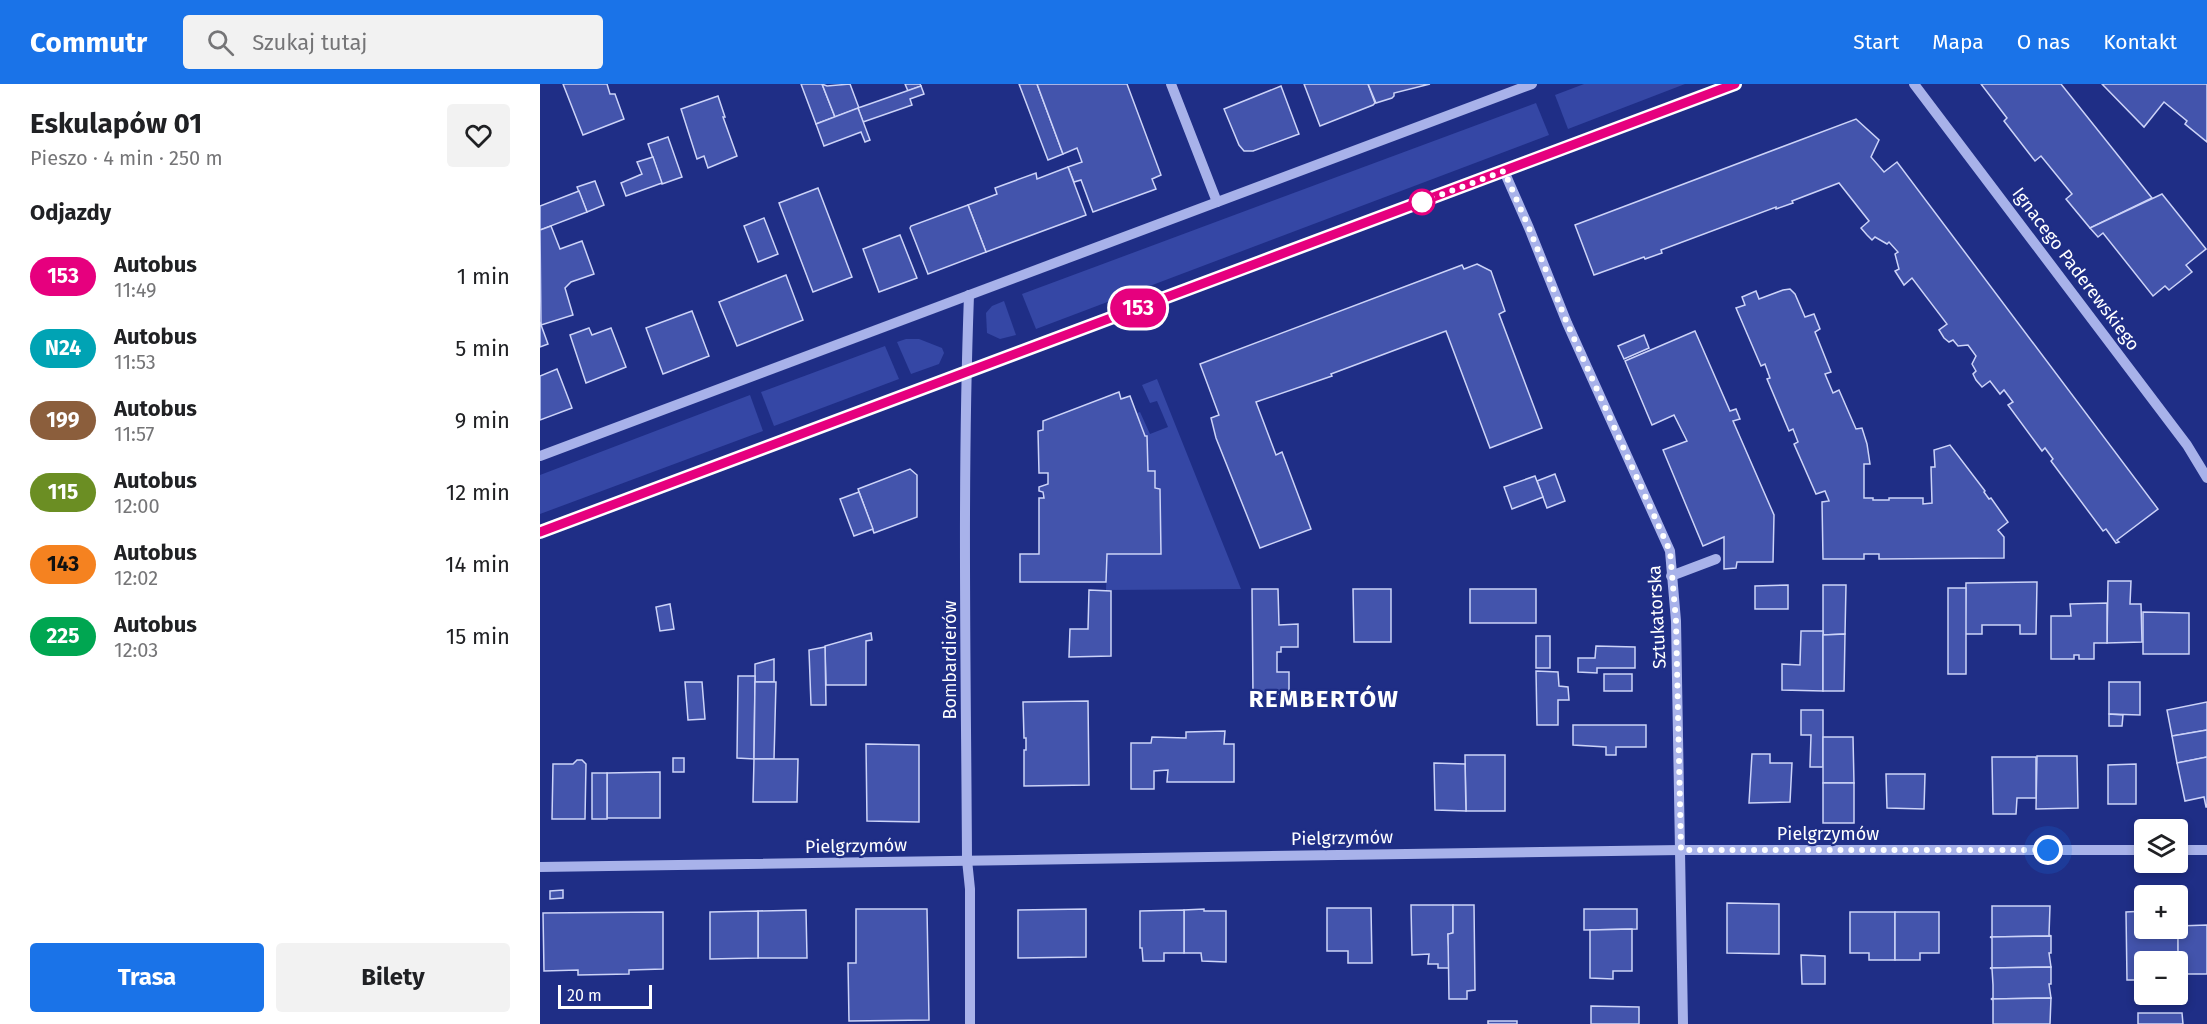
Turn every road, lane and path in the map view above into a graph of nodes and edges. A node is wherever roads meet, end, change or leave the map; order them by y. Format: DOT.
graph roads {
  1 [pos="1171,84"];
  2 [pos="1532,84"];
  3 [pos="1735,84"];
  4 [pos="1914,84"];
  5 [pos="1504,171"];
  6 [pos="1217,202"];
  7 [pos="969,295"];
  8 [pos="966,372"];
  9 [pos="540,456"];
  10 [pos="2207,478"];
  11 [pos="540,532"];
  12 [pos="1716,559"];
  13 [pos="1671,576"];
  14 [pos="1681,850"];
  15 [pos="2134,850"];
  16 [pos="2188,850"];
  17 [pos="2207,850"];
  18 [pos="967,860"];
  19 [pos="540,867"];
  20 [pos="970,1024"];
  21 [pos="1683,1024"];
  1 -- 6 [label="street"];
  2 -- 6 [label="street"];
  3 -- 5 [label="street"];
  4 -- 10 [label="street, Ignacego Paderewskiego"];
  5 -- 8 [label="street"];
  5 -- 13 [label="street, Sztukatorska"];
  6 -- 7 [label="street"];
  7 -- 8 [label="street, Bombardierów"];
  7 -- 9 [label="street"];
  8 -- 11 [label="street"];
  8 -- 18 [label="street, Bombardierów"];
  12 -- 13 [label="street"];
  13 -- 14 [label="street, Sztukatorska"];
  14 -- 15 [label="street, Pielgrzymów"];
  14 -- 18 [label="street, Pielgrzymów"];
  14 -- 21 [label="street, Sztukatorska"];
  16 -- 17 [label="street"];
  18 -- 19 [label="street, Pielgrzymów"];
  18 -- 20 [label="street, Bombardierów"];
}
